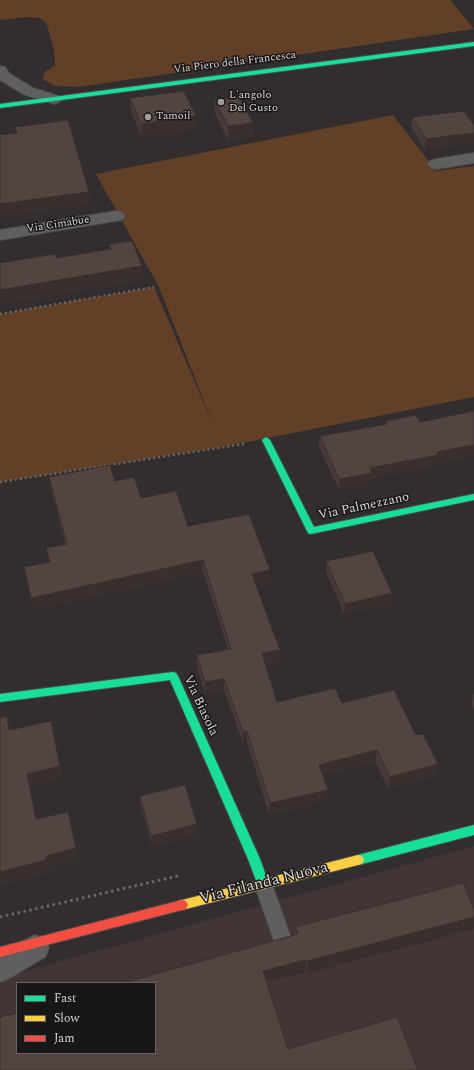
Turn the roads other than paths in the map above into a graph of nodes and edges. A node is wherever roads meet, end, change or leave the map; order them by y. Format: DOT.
graph roads {
  1 [pos="474,44"];
  2 [pos="0,70"];
  3 [pos="54,99"];
  4 [pos="0,106"];
  5 [pos="474,158"];
  6 [pos="436,164"];
  7 [pos="116,216"];
  8 [pos="0,235"];
  9 [pos="266,440"];
  10 [pos="474,497"];
  11 [pos="0,698"];
  12 [pos="474,830"];
  13 [pos="263,884"];
  14 [pos="53,937"];
  15 [pos="283,941"];
  16 [pos="0,952"];
  17 [pos="0,968"];
  1 -- 3 [label="street, Via Piero della Francesca"];
  2 -- 3 [label="street"];
  3 -- 4 [label="street, Via Piero della Francesca"];
  5 -- 6 [label="street"];
  7 -- 8 [label="street, Via Cimabue"];
  9 -- 10 [label="street, Via Palmezzano"];
  11 -- 13 [label="street, Via Biasola"];
  12 -- 13 [label="street, Via Filanda Nuova"];
  13 -- 14 [label="street, Via Filanda Nuova"];
  13 -- 15 [label="lane"];
  14 -- 16 [label="street, Via Filanda Nuova"];
  14 -- 17 [label="street, Via Filanda Nuova"];
}
